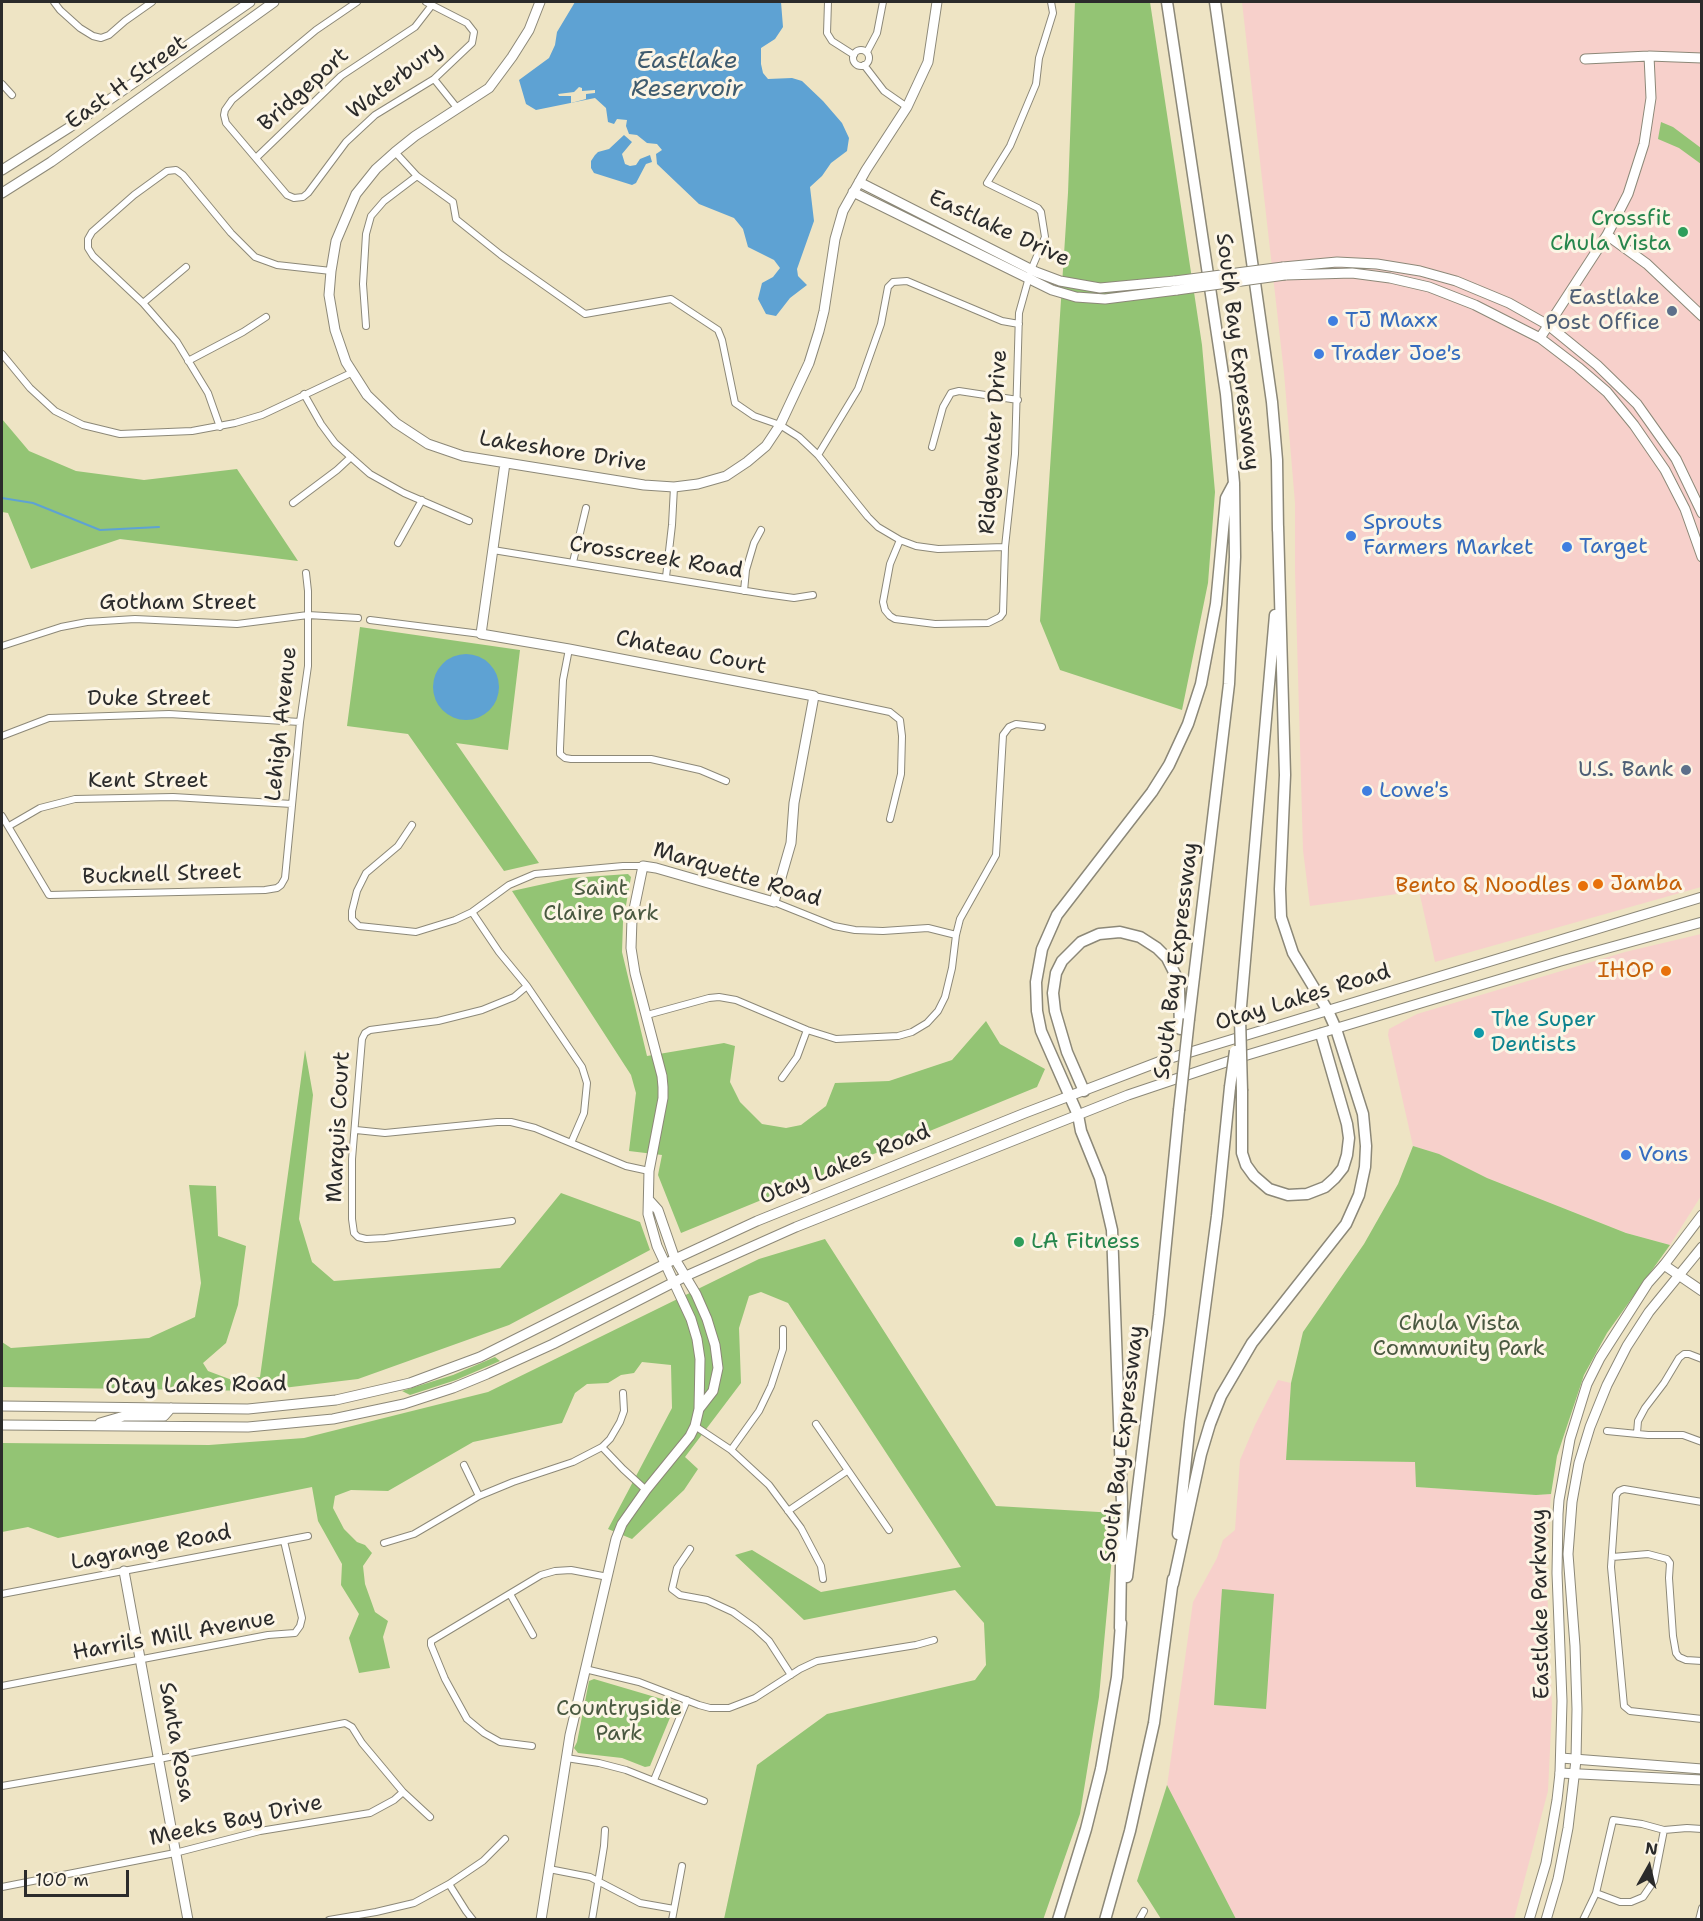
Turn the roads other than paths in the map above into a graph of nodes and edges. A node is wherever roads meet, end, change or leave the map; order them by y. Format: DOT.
graph roads {
  1 [pos="54,2"];
  2 [pos="153,2"];
  3 [pos="250,2"];
  4 [pos="274,2"];
  5 [pos="357,2"];
  6 [pos="540,2"];
  7 [pos="828,2"];
  8 [pos="883,2"];
  9 [pos="937,2"];
  10 [pos="1051,2"];
  11 [pos="1167,2"];
  12 [pos="1215,2"];
  13 [pos="429,3"];
  14 [pos="867,52"];
  15 [pos="854,55"];
  16 [pos="1649,56"];
  17 [pos="1701,58"];
  18 [pos="1585,59"];
  19 [pos="864,65"];
  20 [pos="434,79"];
  21 [pos="2,84"];
  22 [pos="12,95"];
  23 [pos="907,107"];
  24 [pos="458,109"];
  25 [pos="395,152"];
  26 [pos="257,157"];
  27 [pos="2,170"];
  28 [pos="417,176"];
  29 [pos="859,182"];
  30 [pos="853,192"];
  31 [pos="2,193"];
  32 [pos="1607,234"];
  33 [pos="186,267"];
  34 [pos="1031,270"];
  35 [pos="331,271"];
  36 [pos="1284,271"];
  37 [pos="1028,280"];
  38 [pos="1176,285"];
  39 [pos="143,303"];
  40 [pos="1701,316"];
  41 [pos="266,317"];
  42 [pos="1019,324"];
  43 [pos="1548,325"];
  44 [pos="366,326"];
  45 [pos="1540,338"];
  46 [pos="2,354"];
  47 [pos="188,361"];
  48 [pos="351,372"];
  49 [pos="304,394"];
  50 [pos="1018,400"];
  51 [pos="780,425"];
  52 [pos="220,427"];
  53 [pos="932,447"];
  54 [pos="818,455"];
  55 [pos="351,457"];
  56 [pos="505,463"];
  57 [pos="1234,483"];
  58 [pos="674,487"];
  59 [pos="422,500"];
  60 [pos="293,502"];
  61 [pos="586,508"];
  62 [pos="1701,513"];
  63 [pos="469,521"];
  64 [pos="1278,526"];
  65 [pos="761,530"];
  66 [pos="900,540"];
  67 [pos="398,543"];
  68 [pos="1005,547"];
  69 [pos="493,550"];
  70 [pos="1701,557"];
  71 [pos="573,562"];
  72 [pos="306,573"];
  73 [pos="666,577"];
  74 [pos="744,591"];
  75 [pos="813,595"];
  76 [pos="308,615"];
  77 [pos="358,618"];
  78 [pos="370,620"];
  79 [pos="481,634"];
  80 [pos="2,646"];
  81 [pos="569,649"];
  82 [pos="814,696"];
  83 [pos="300,722"];
  84 [pos="1042,727"];
  85 [pos="2,736"];
  86 [pos="726,781"];
  87 [pos="292,804"];
  88 [pos="2,816"];
  89 [pos="890,819"];
  90 [pos="412,825"];
  91 [pos="9,826"];
  92 [pos="643,866"];
  93 [pos="285,878"];
  94 [pos="1701,897"];
  95 [pos="774,902"];
  96 [pos="472,912"];
  97 [pos="1701,922"];
  98 [pos="956,935"];
  99 [pos="527,986"];
  100 [pos="1328,1011"];
  101 [pos="647,1015"];
  102 [pos="1240,1018"];
  103 [pos="1336,1029"];
  104 [pos="807,1030"];
  105 [pos="1321,1034"];
  106 [pos="782,1078"];
  107 [pos="1084,1091"];
  108 [pos="1180,1096"];
  109 [pos="1069,1097"];
  110 [pos="1077,1115"];
  111 [pos="356,1130"];
  112 [pos="572,1143"];
  113 [pos="649,1171"];
  114 [pos="649,1200"];
  115 [pos="1701,1215"];
  116 [pos="512,1221"];
  117 [pos="1701,1248"];
  118 [pos="675,1259"];
  119 [pos="665,1264"];
  120 [pos="1664,1265"];
  121 [pos="686,1276"];
  122 [pos="1679,1276"];
  123 [pos="674,1283"];
  124 [pos="1701,1291"];
  125 [pos="783,1329"];
  126 [pos="1701,1359"];
  127 [pos="623,1393"];
  128 [pos="2,1406"];
  129 [pos="171,1408"];
  130 [pos="699,1409"];
  131 [pos="816,1424"];
  132 [pos="2,1425"];
  133 [pos="89,1426"];
  134 [pos="695,1426"];
  135 [pos="1608,1431"];
  136 [pos="1636,1433"];
  137 [pos="1701,1442"];
  138 [pos="602,1447"];
  139 [pos="731,1450"];
  140 [pos="464,1465"];
  141 [pos="847,1471"];
  142 [pos="646,1490"];
  143 [pos="479,1496"];
  144 [pos="1559,1500"];
  145 [pos="1701,1502"];
  146 [pos="788,1511"];
  147 [pos="889,1530"];
  148 [pos="1569,1531"];
  149 [pos="308,1536"];
  150 [pos="284,1542"];
  151 [pos="384,1543"];
  152 [pos="690,1549"];
  153 [pos="1612,1557"];
  154 [pos="124,1571"];
  155 [pos="608,1577"];
  156 [pos="823,1579"];
  157 [pos="1173,1584"];
  158 [pos="2,1594"];
  159 [pos="510,1594"];
  160 [pos="1120,1628"];
  161 [pos="533,1635"];
  162 [pos="934,1640"];
  163 [pos="141,1660"];
  164 [pos="1701,1661"];
  165 [pos="585,1669"];
  166 [pos="791,1675"];
  167 [pos="2,1686"];
  168 [pos="687,1700"];
  169 [pos="1701,1719"];
  170 [pos="532,1746"];
  171 [pos="566,1758"];
  172 [pos="1561,1758"];
  173 [pos="159,1759"];
  174 [pos="1576,1760"];
  175 [pos="1701,1769"];
  176 [pos="1560,1773"];
  177 [pos="1575,1774"];
  178 [pos="654,1780"];
  179 [pos="1701,1780"];
  180 [pos="2,1786"];
  181 [pos="403,1792"];
  182 [pos="704,1801"];
  183 [pos="429,1817"];
  184 [pos="1701,1829"];
  185 [pos="605,1830"];
  186 [pos="1664,1830"];
  187 [pos="505,1839"];
  188 [pos="175,1853"];
  189 [pos="682,1866"];
  190 [pos="549,1869"];
  191 [pos="598,1881"];
  192 [pos="449,1884"];
  193 [pos="2,1887"];
  194 [pos="1596,1893"];
  195 [pos="1701,1908"];
  196 [pos="674,1909"];
  197 [pos="1144,1911"];
  198 [pos="377,1916"];
  199 [pos="188,1920"];
  200 [pos="329,1920"];
  201 [pos="473,1920"];
  202 [pos="541,1920"];
  203 [pos="592,1920"];
  204 [pos="672,1920"];
  205 [pos="1058,1920"];
  206 [pos="1105,1920"];
  207 [pos="1139,1920"];
  208 [pos="1529,1920"];
  209 [pos="1546,1920"];
  210 [pos="1583,1920"];
  211 [pos="1699,1920"];
  1 -- 2 [label="street"];
  3 -- 27 [label="main road, East H Street"];
  4 -- 31 [label="main road, East H Street"];
  5 -- 26 [label="street, Waterbury"];
  6 -- 24 [label="main road, Lakeshore Drive"];
  7 -- 15 [label="street"];
  8 -- 14 [label="street"];
  9 -- 23 [label="main road, Lakeshore Drive"];
  10 -- 34 [label="street, Ridgewater Drive"];
  11 -- 57 [label="highway, South Bay Expressway"];
  12 -- 64 [label="highway, South Bay Expressway"];
  13 -- 20 [label="street, Waterbury"];
  13 -- 26 [label="street, Bridgeport"];
  14 -- 15 [label="street"];
  14 -- 19 [label="street"];
  15 -- 19 [label="street"];
  16 -- 17 [label="main road"];
  16 -- 18 [label="main road"];
  16 -- 32 [label="main road"];
  19 -- 23 [label="street"];
  20 -- 24 [label="street"];
  20 -- 26 [label="street, Waterbury"];
  21 -- 22 [label="street"];
  23 -- 29 [label="main road, Lakeshore Drive"];
  24 -- 25 [label="main road, Lakeshore Drive"];
  25 -- 28 [label="street"];
  25 -- 35 [label="main road, Lakeshore Drive"];
  28 -- 44 [label="street"];
  28 -- 51 [label="street"];
  29 -- 30 [label="main road, Lakeshore Drive"];
  29 -- 34 [label="main road, Eastlake Drive"];
  30 -- 37 [label="main road, Eastlake Drive"];
  30 -- 51 [label="main road, Lakeshore Drive"];
  32 -- 40 [label="main road"];
  32 -- 43 [label="main road"];
  33 -- 39 [label="street"];
  34 -- 37 [label="street, Ridgewater Drive"];
  34 -- 38 [label="main road, Eastlake Drive"];
  35 -- 39 [label="street"];
  35 -- 48 [label="main road, Lakeshore Drive"];
  36 -- 38 [label="main road, Eastlake Drive, bridge"];
  36 -- 43 [label="main road, Eastlake Drive"];
  36 -- 45 [label="main road, Eastlake Drive"];
  37 -- 38 [label="main road, Eastlake Drive"];
  37 -- 42 [label="street, Ridgewater Drive"];
  39 -- 47 [label="street"];
  41 -- 47 [label="street"];
  42 -- 50 [label="street, Ridgewater Drive"];
  42 -- 54 [label="street"];
  43 -- 45 [label="main road"];
  43 -- 62 [label="main road"];
  45 -- 70 [label="main road"];
  46 -- 52 [label="street"];
  47 -- 52 [label="street"];
  48 -- 49 [label="street"];
  48 -- 56 [label="main road, Lakeshore Drive"];
  49 -- 52 [label="street"];
  49 -- 55 [label="street"];
  50 -- 53 [label="street"];
  50 -- 68 [label="street, Ridgewater Drive"];
  51 -- 54 [label="street"];
  51 -- 58 [label="main road, Lakeshore Drive"];
  54 -- 66 [label="street"];
  55 -- 59 [label="street"];
  55 -- 60 [label="street"];
  56 -- 58 [label="main road, Lakeshore Drive"];
  56 -- 69 [label="main road"];
  57 -- 108 [label="highway, South Bay Expressway, bridge"];
  57 -- 109 [label="highway"];
  58 -- 73 [label="street"];
  59 -- 63 [label="street"];
  59 -- 67 [label="street"];
  61 -- 71 [label="street"];
  64 -- 100 [label="highway"];
  64 -- 102 [label="highway, South Bay Expressway"];
  65 -- 74 [label="street"];
  66 -- 68 [label="street"];
  66 -- 68 [label="street, Ridgewater Drive"];
  69 -- 71 [label="street, Crosscreek Road"];
  69 -- 79 [label="main road"];
  71 -- 73 [label="street, Crosscreek Road"];
  72 -- 76 [label="street, Lehigh Avenue"];
  73 -- 74 [label="street, Crosscreek Road"];
  74 -- 75 [label="street, Crosscreek Road"];
  76 -- 77 [label="street, Gotham Street"];
  76 -- 80 [label="street, Gotham Street"];
  76 -- 83 [label="street, Lehigh Avenue"];
  78 -- 79 [label="street, Chateau Court"];
  79 -- 81 [label="main road, Chateau Court"];
  81 -- 82 [label="main road, Chateau Court"];
  81 -- 86 [label="street"];
  82 -- 89 [label="street, Chateau Court"];
  82 -- 95 [label="main road"];
  83 -- 85 [label="street, Duke Street"];
  83 -- 87 [label="street, Lehigh Avenue"];
  84 -- 98 [label="street"];
  87 -- 91 [label="street, Kent Street"];
  87 -- 93 [label="street, Lehigh Avenue"];
  88 -- 91 [label="street"];
  90 -- 96 [label="street, Marquette Road"];
  91 -- 93 [label="street, Bucknell Street"];
  92 -- 95 [label="main road, Marquette Road"];
  92 -- 96 [label="street, Marquette Road"];
  92 -- 101 [label="main road"];
  94 -- 100 [label="main road, Otay Lakes Road"];
  95 -- 98 [label="street, Marquette Road"];
  96 -- 99 [label="street"];
  97 -- 103 [label="main road, Otay Lakes Road"];
  98 -- 104 [label="street"];
  99 -- 111 [label="street, Marquis Court"];
  99 -- 112 [label="street"];
  100 -- 103 [label="highway"];
  100 -- 107 [label="main road, Otay Lakes Road"];
  101 -- 104 [label="street"];
  101 -- 113 [label="main road"];
  102 -- 105 [label="highway, bridge"];
  102 -- 157 [label="highway, South Bay Expressway, bridge"];
  103 -- 105 [label="main road, Otay Lakes Road"];
  103 -- 157 [label="highway"];
  104 -- 106 [label="street"];
  105 -- 110 [label="main road, Otay Lakes Road"];
  107 -- 108 [label="highway, bridge"];
  107 -- 109 [label="main road, Otay Lakes Road"];
  108 -- 160 [label="highway, South Bay Expressway, bridge"];
  109 -- 110 [label="highway"];
  109 -- 118 [label="main road, Otay Lakes Road"];
  110 -- 121 [label="main road, Otay Lakes Road"];
  110 -- 160 [label="highway"];
  111 -- 112 [label="street"];
  111 -- 116 [label="street, Marquis Court"];
  112 -- 113 [label="street"];
  113 -- 114 [label="main road"];
  114 -- 118 [label="main road"];
  114 -- 119 [label="main road"];
  115 -- 120 [label="main road, Eastlake Parkway"];
  117 -- 122 [label="main road, Eastlake Parkway"];
  118 -- 119 [label="main road, Otay Lakes Road"];
  118 -- 121 [label="main road"];
  119 -- 123 [label="main road"];
  119 -- 129 [label="main road, Otay Lakes Road"];
  120 -- 122 [label="main road"];
  120 -- 144 [label="main road, Eastlake Parkway"];
  121 -- 123 [label="main road, Otay Lakes Road"];
  121 -- 130 [label="main road"];
  122 -- 124 [label="main road"];
  122 -- 148 [label="main road, Eastlake Parkway"];
  123 -- 130 [label="main road"];
  123 -- 133 [label="main road, Otay Lakes Road"];
  125 -- 139 [label="street"];
  126 -- 136 [label="street"];
  127 -- 138 [label="street"];
  128 -- 129 [label="main road, Otay Lakes Road"];
  129 -- 133 [label="main road"];
  130 -- 134 [label="main road"];
  131 -- 141 [label="street"];
  132 -- 133 [label="main road, Otay Lakes Road"];
  134 -- 139 [label="street"];
  134 -- 142 [label="main road"];
  135 -- 136 [label="street"];
  136 -- 137 [label="street"];
  138 -- 142 [label="street"];
  138 -- 143 [label="street"];
  139 -- 146 [label="street"];
  140 -- 143 [label="street"];
  141 -- 146 [label="street"];
  141 -- 147 [label="street"];
  142 -- 155 [label="main road"];
  143 -- 151 [label="street"];
  144 -- 148 [label="main road"];
  144 -- 172 [label="main road, Eastlake Parkway"];
  145 -- 153 [label="street"];
  146 -- 156 [label="street"];
  148 -- 174 [label="main road, Eastlake Parkway"];
  149 -- 150 [label="street, Lagrange Road"];
  150 -- 154 [label="street, Lagrange Road"];
  150 -- 163 [label="street, Harrils Mill Avenue"];
  152 -- 166 [label="street"];
  153 -- 164 [label="street"];
  153 -- 169 [label="street"];
  154 -- 158 [label="street, Lagrange Road"];
  154 -- 163 [label="main road, Santa Rosa"];
  155 -- 159 [label="street"];
  155 -- 165 [label="main road"];
  157 -- 206 [label="highway, South Bay Expressway"];
  159 -- 161 [label="street"];
  159 -- 170 [label="street"];
  160 -- 205 [label="highway, South Bay Expressway"];
  162 -- 166 [label="street"];
  163 -- 167 [label="street, Harrils Mill Avenue"];
  163 -- 173 [label="main road, Santa Rosa"];
  165 -- 168 [label="street"];
  165 -- 171 [label="main road"];
  166 -- 168 [label="street"];
  168 -- 178 [label="street"];
  171 -- 178 [label="street"];
  171 -- 190 [label="main road"];
  172 -- 174 [label="main road"];
  172 -- 176 [label="main road, Eastlake Parkway"];
  173 -- 180 [label="street"];
  173 -- 181 [label="street"];
  173 -- 188 [label="main road, Santa Rosa"];
  174 -- 175 [label="main road"];
  174 -- 177 [label="main road, Eastlake Parkway"];
  176 -- 177 [label="main road"];
  176 -- 208 [label="main road, Eastlake Parkway"];
  177 -- 179 [label="main road"];
  177 -- 209 [label="main road, Eastlake Parkway"];
  178 -- 182 [label="street"];
  181 -- 183 [label="street"];
  181 -- 188 [label="street, Meeks Bay Drive"];
  184 -- 186 [label="street"];
  185 -- 191 [label="street"];
  186 -- 194 [label="street"];
  186 -- 194 [label="street"];
  187 -- 192 [label="street"];
  188 -- 193 [label="street, Meeks Bay Drive"];
  188 -- 199 [label="main road, Santa Rosa"];
  189 -- 196 [label="street"];
  190 -- 191 [label="street"];
  190 -- 202 [label="main road"];
  191 -- 196 [label="street"];
  191 -- 203 [label="street"];
  192 -- 198 [label="street"];
  192 -- 201 [label="street"];
  194 -- 210 [label="street"];
  195 -- 211 [label="street"];
  196 -- 204 [label="street"];
  197 -- 207 [label="street"];
  198 -- 200 [label="street"];
}
